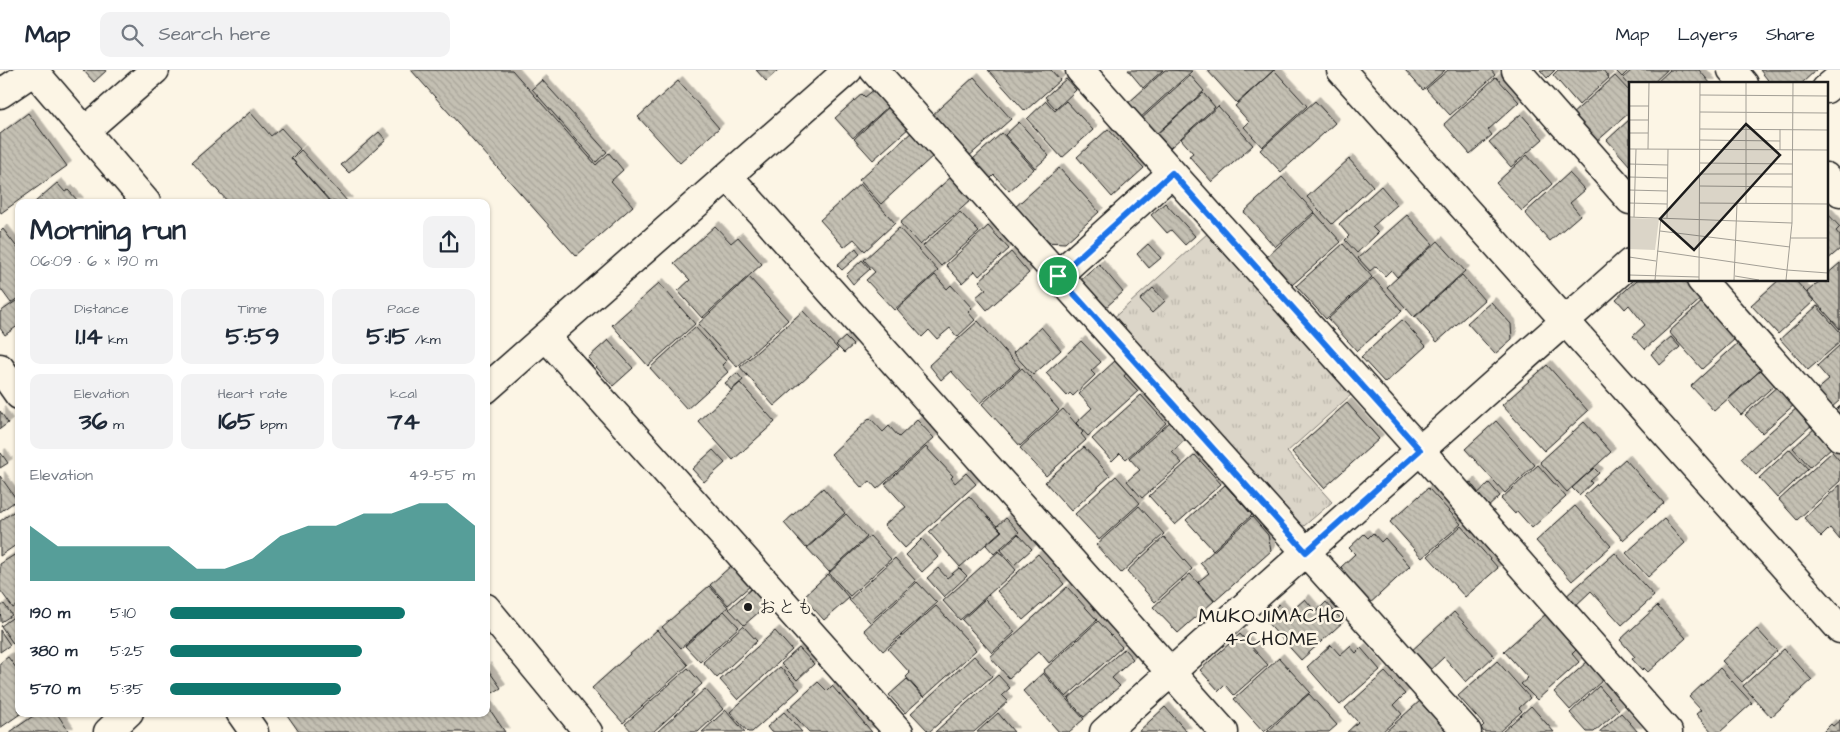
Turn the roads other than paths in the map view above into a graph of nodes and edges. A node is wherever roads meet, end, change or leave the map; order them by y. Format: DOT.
graph roads {
  1 [pos="34,70"];
  2 [pos="155,70"];
  3 [pos="848,70"];
  4 [pos="874,70"];
  5 [pos="1080,70"];
  6 [pos="1340,70"];
  7 [pos="1516,70"];
  8 [pos="1732,70"];
  9 [pos="1840,77"];
  10 [pos="1742,82"];
  11 [pos="1828,87"];
  12 [pos="0,94"];
  13 [pos="85,131"];
  14 [pos="1172,173"];
  15 [pos="728,176"];
  16 [pos="1828,179"];
  17 [pos="1840,192"];
  18 [pos="143,199"];
  19 [pos="1629,199"];
  20 [pos="1629,264"];
  21 [pos="1058,276"];
  22 [pos="1702,281"];
  23 [pos="1565,321"];
  24 [pos="546,337"];
  25 [pos="0,368"];
  26 [pos="490,386"];
  27 [pos="15,389"];
  28 [pos="1840,437"];
  29 [pos="1420,450"];
  30 [pos="1306,552"];
  31 [pos="490,613"];
  32 [pos="1840,629"];
  33 [pos="1171,672"];
  34 [pos="124,717"];
  35 [pos="244,717"];
  36 [pos="108,732"];
  37 [pos="254,732"];
  38 [pos="588,732"];
  39 [pos="899,732"];
  40 [pos="1104,732"];
  41 [pos="1224,732"];
  42 [pos="1466,732"];
  43 [pos="1668,732"];
  1 -- 12 [label="street"];
  1 -- 13 [label="street"];
  2 -- 13 [label="street"];
  3 -- 15 [label="street"];
  4 -- 21 [label="street"];
  5 -- 14 [label="street"];
  6 -- 23 [label="street"];
  7 -- 19 [label="street"];
  8 -- 10 [label="street"];
  9 -- 11 [label="street"];
  13 -- 18 [label="street"];
  14 -- 21 [label="street"];
  14 -- 29 [label="street"];
  15 -- 24 [label="street"];
  15 -- 33 [label="street"];
  16 -- 17 [label="street"];
  20 -- 23 [label="street"];
  21 -- 30 [label="street"];
  22 -- 28 [label="street"];
  23 -- 29 [label="street"];
  23 -- 32 [label="street"];
  24 -- 26 [label="street"];
  24 -- 39 [label="street"];
  25 -- 27 [label="street"];
  29 -- 30 [label="street"];
  29 -- 43 [label="street"];
  30 -- 33 [label="street"];
  30 -- 42 [label="street"];
  31 -- 38 [label="street"];
  33 -- 40 [label="street"];
  33 -- 41 [label="street"];
  34 -- 36 [label="street"];
  35 -- 37 [label="street"];
}
